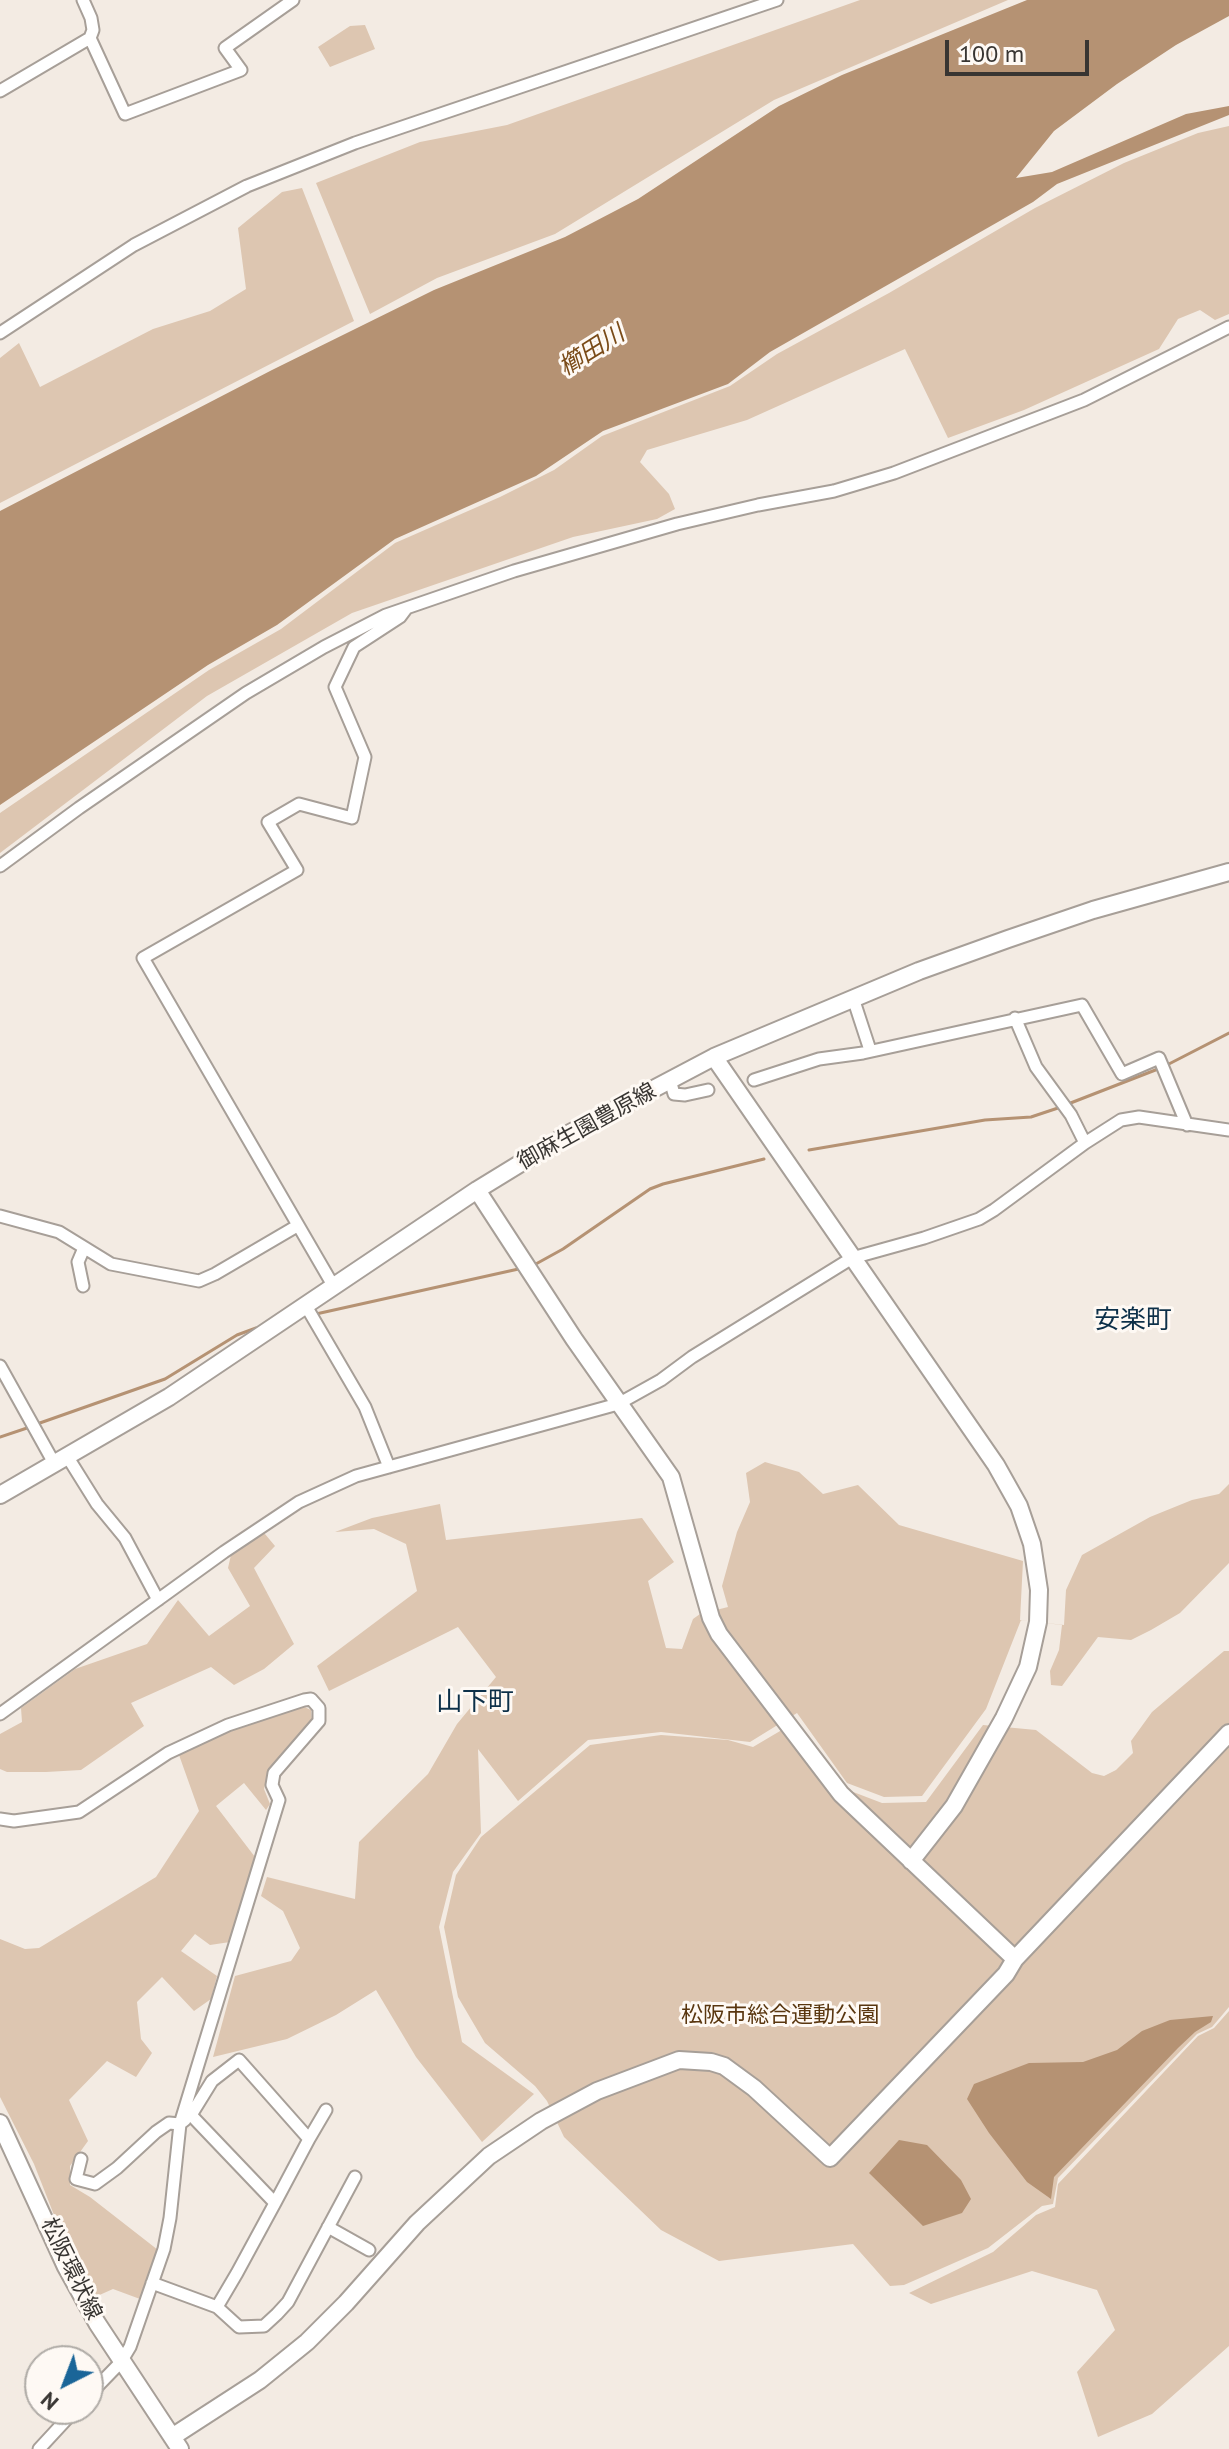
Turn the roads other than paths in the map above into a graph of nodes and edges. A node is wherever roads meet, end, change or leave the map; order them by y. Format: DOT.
graph roads {
  1 [pos="83,0"];
  2 [pos="293,0"];
  3 [pos="777,0"];
  4 [pos="275,4"];
  5 [pos="90,38"];
  6 [pos="0,91"];
  7 [pos="1229,327"];
  8 [pos="0,333"];
  9 [pos="408,606"];
  10 [pos="0,866"];
  11 [pos="1229,872"];
  12 [pos="853,998"];
  13 [pos="1015,1018"];
  14 [pos="870,1050"];
  15 [pos="714,1057"];
  16 [pos="670,1080"];
  17 [pos="754,1080"];
  18 [pos="708,1090"];
  19 [pos="1187,1125"];
  20 [pos="1229,1130"];
  21 [pos="1085,1143"];
  22 [pos="477,1190"];
  23 [pos="0,1216"];
  24 [pos="297,1226"];
  25 [pos="84,1248"];
  26 [pos="852,1258"];
  27 [pos="83,1286"];
  28 [pos="334,1287"];
  29 [pos="306,1306"];
  30 [pos="0,1366"];
  31 [pos="618,1404"];
  32 [pos="60,1460"];
  33 [pos="389,1467"];
  34 [pos="0,1495"];
  35 [pos="158,1600"];
  36 [pos="0,1714"];
  37 [pos="1229,1733"];
  38 [pos="0,1819"];
  39 [pos="911,1861"];
  40 [pos="1015,1959"];
  41 [pos="326,2110"];
  42 [pos="191,2115"];
  43 [pos="0,2123"];
  44 [pos="180,2124"];
  45 [pos="309,2139"];
  46 [pos="81,2159"];
  47 [pos="355,2177"];
  48 [pos="275,2203"];
  49 [pos="328,2227"];
  50 [pos="369,2250"];
  51 [pos="152,2283"];
  52 [pos="217,2307"];
  53 [pos="121,2362"];
  54 [pos="104,2380"];
  55 [pos="61,2425"];
  56 [pos="176,2443"];
  57 [pos="39,2449"];
  1 -- 5 [label="street"];
  2 -- 4 [label="street"];
  3 -- 8 [label="street"];
  4 -- 5 [label="street"];
  5 -- 6 [label="street"];
  7 -- 9 [label="street"];
  9 -- 10 [label="street"];
  9 -- 24 [label="street"];
  11 -- 12 [label="street, 御麻生園豊原線"];
  12 -- 14 [label="street"];
  12 -- 15 [label="street, 御麻生園豊原線"];
  13 -- 14 [label="street"];
  13 -- 19 [label="street"];
  13 -- 21 [label="street"];
  14 -- 17 [label="street"];
  15 -- 16 [label="street, 御麻生園豊原線"];
  15 -- 26 [label="street"];
  16 -- 18 [label="street"];
  16 -- 22 [label="street, 御麻生園豊原線"];
  19 -- 20 [label="street"];
  19 -- 21 [label="street"];
  21 -- 26 [label="street"];
  22 -- 28 [label="street, 御麻生園豊原線"];
  22 -- 31 [label="street"];
  23 -- 25 [label="street"];
  24 -- 25 [label="street"];
  24 -- 28 [label="street"];
  25 -- 27 [label="street"];
  26 -- 31 [label="street"];
  26 -- 39 [label="street"];
  28 -- 29 [label="street, 御麻生園豊原線"];
  29 -- 32 [label="street, 御麻生園豊原線"];
  29 -- 33 [label="street"];
  30 -- 32 [label="street"];
  31 -- 33 [label="street"];
  31 -- 39 [label="street"];
  32 -- 34 [label="street, 御麻生園豊原線"];
  32 -- 35 [label="street"];
  33 -- 35 [label="street"];
  35 -- 36 [label="street"];
  37 -- 40 [label="street"];
  38 -- 44 [label="street"];
  39 -- 40 [label="street"];
  40 -- 56 [label="street"];
  41 -- 45 [label="street"];
  42 -- 44 [label="street"];
  42 -- 45 [label="street"];
  42 -- 48 [label="street"];
  43 -- 53 [label="street, 松阪環状線"];
  44 -- 46 [label="street"];
  44 -- 51 [label="street"];
  45 -- 48 [label="street"];
  47 -- 49 [label="street"];
  48 -- 52 [label="street"];
  49 -- 50 [label="street"];
  49 -- 52 [label="street"];
  51 -- 52 [label="street"];
  51 -- 53 [label="street"];
  53 -- 54 [label="street"];
  53 -- 56 [label="street, 松阪環状線"];
  55 -- 57 [label="street"];
}
